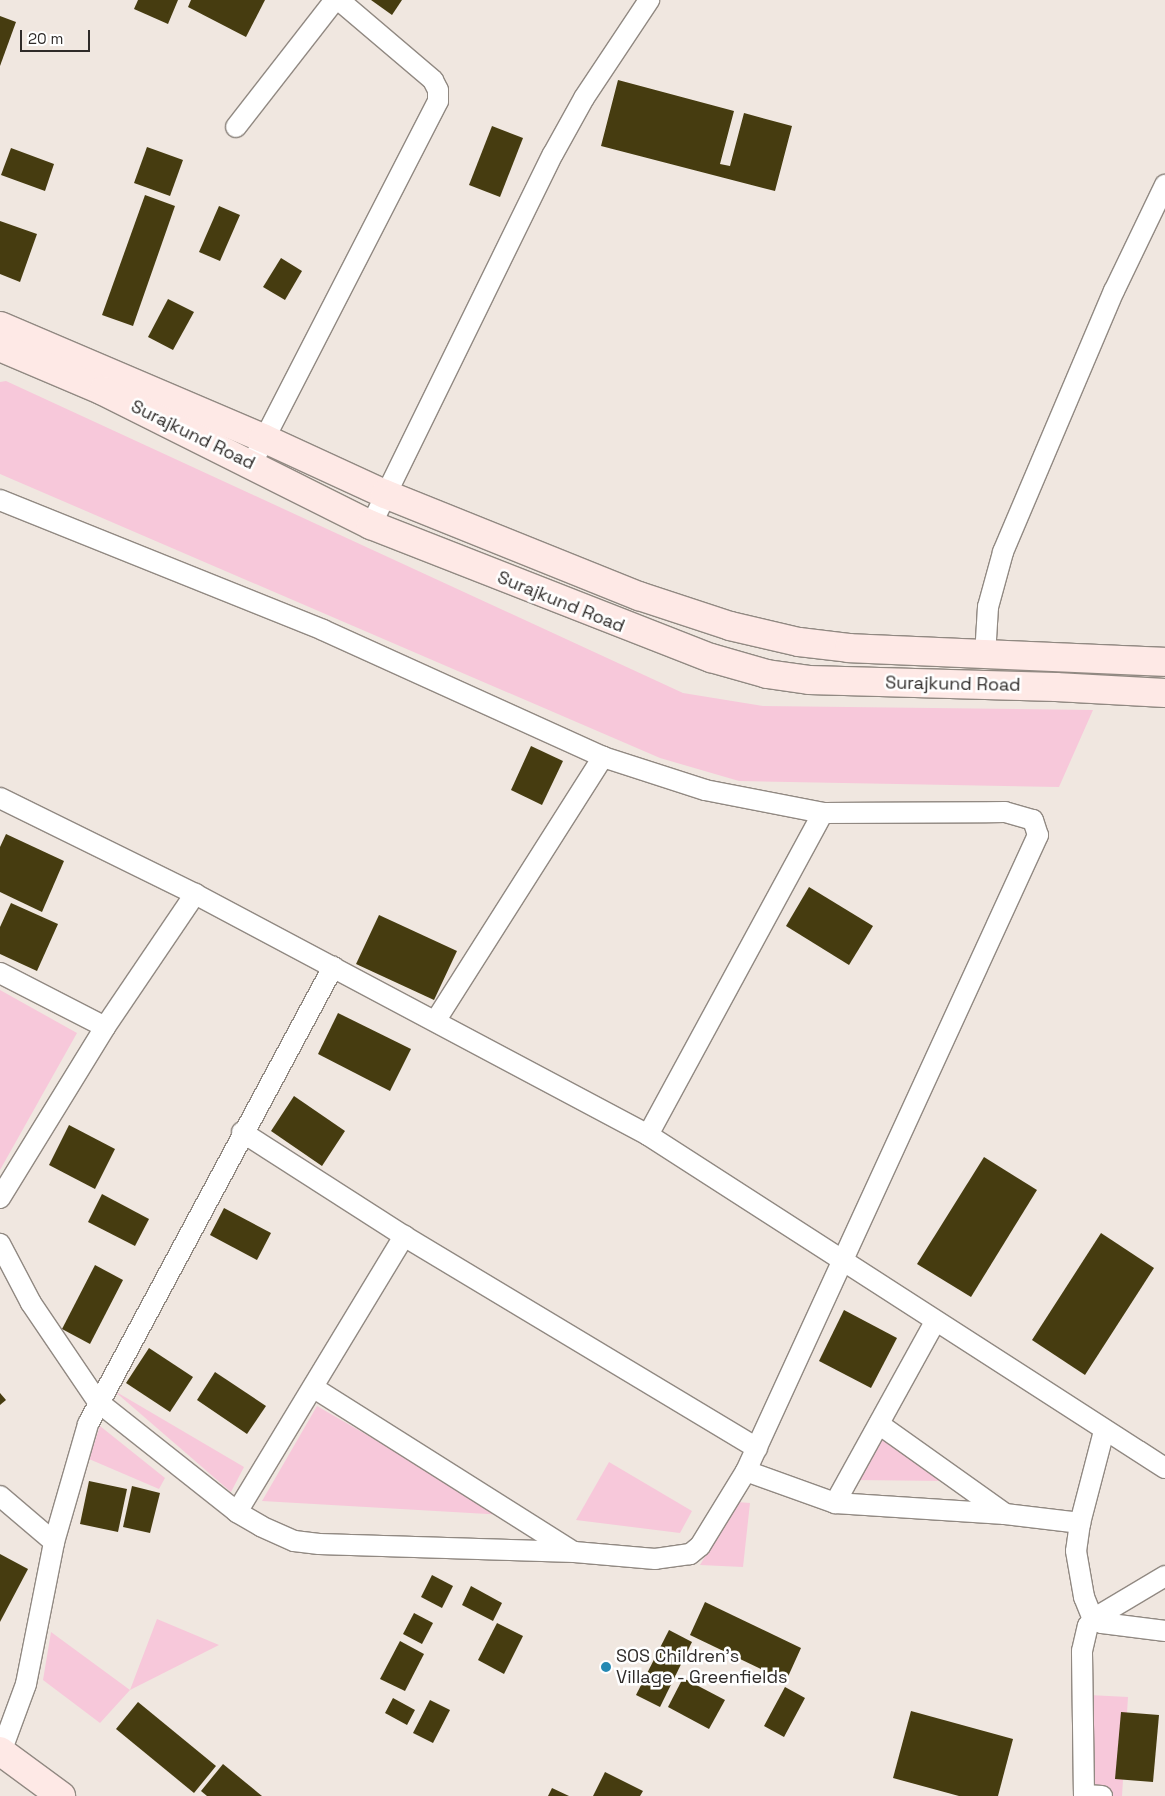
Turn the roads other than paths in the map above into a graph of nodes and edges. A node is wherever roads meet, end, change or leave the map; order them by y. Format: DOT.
graph roads {
  1 [pos="335,0"];
  2 [pos="339,0"];
  3 [pos="649,0"];
  4 [pos="236,127"];
  5 [pos="1165,185"];
  6 [pos="1,343"];
  7 [pos="263,438"];
  8 [pos="252,463"];
  9 [pos="384,494"];
  10 [pos="0,500"];
  11 [pos="372,524"];
  12 [pos="985,656"];
  13 [pos="1165,662"];
  14 [pos="1165,693"];
  15 [pos="603,757"];
  16 [pos="0,798"];
  17 [pos="823,814"];
  18 [pos="195,894"];
  19 [pos="333,967"];
  20 [pos="0,973"];
  21 [pos="436,1020"];
  22 [pos="105,1026"];
  23 [pos="242,1132"];
  24 [pos="648,1135"];
  25 [pos="0,1198"];
  26 [pos="404,1236"];
  27 [pos="0,1244"];
  28 [pos="843,1259"];
  29 [pos="934,1322"];
  30 [pos="314,1388"];
  31 [pos="98,1402"];
  32 [pos="879,1424"];
  33 [pos="1104,1431"];
  34 [pos="757,1448"];
  35 [pos="1165,1468"];
  36 [pos="746,1471"];
  37 [pos="0,1496"];
  38 [pos="835,1503"];
  39 [pos="237,1512"];
  40 [pos="1005,1514"];
  41 [pos="1080,1524"];
  42 [pos="54,1542"];
  43 [pos="574,1552"];
  44 [pos="1165,1576"];
  45 [pos="1093,1619"];
  46 [pos="1165,1631"];
  47 [pos="0,1751"];
  48 [pos="61,1796"];
  49 [pos="1090,1796"];
  1 -- 4 [label="street"];
  2 -- 7 [label="street"];
  3 -- 9 [label="street"];
  5 -- 12 [label="street"];
  6 -- 7 [label="main road, Surajkund Road"];
  6 -- 8 [label="main road, Surajkund Road"];
  7 -- 8 [label="street"];
  7 -- 9 [label="main road, Surajkund Road"];
  8 -- 11 [label="main road, Surajkund Road"];
  9 -- 11 [label="street"];
  9 -- 12 [label="main road, Surajkund Road"];
  10 -- 15 [label="street"];
  11 -- 14 [label="main road, Surajkund Road"];
  12 -- 13 [label="main road, Surajkund Road"];
  15 -- 17 [label="street"];
  15 -- 21 [label="street"];
  16 -- 18 [label="street"];
  17 -- 24 [label="street"];
  17 -- 28 [label="street"];
  18 -- 19 [label="street"];
  18 -- 22 [label="street"];
  19 -- 21 [label="street"];
  19 -- 23 [label="street"];
  20 -- 22 [label="street"];
  21 -- 24 [label="street"];
  22 -- 25 [label="street"];
  23 -- 26 [label="street"];
  23 -- 31 [label="street"];
  24 -- 28 [label="street"];
  26 -- 30 [label="street"];
  26 -- 34 [label="street"];
  27 -- 31 [label="street"];
  28 -- 29 [label="street"];
  28 -- 34 [label="street"];
  29 -- 32 [label="street"];
  29 -- 33 [label="street"];
  30 -- 39 [label="street"];
  30 -- 43 [label="street"];
  31 -- 39 [label="street"];
  31 -- 42 [label="street"];
  32 -- 38 [label="street"];
  32 -- 40 [label="street"];
  33 -- 35 [label="street"];
  33 -- 41 [label="street"];
  34 -- 36 [label="street"];
  36 -- 38 [label="street"];
  36 -- 43 [label="street"];
  37 -- 42 [label="street"];
  38 -- 40 [label="street"];
  39 -- 43 [label="street"];
  40 -- 41 [label="street"];
  41 -- 45 [label="street"];
  42 -- 47 [label="street"];
  44 -- 45 [label="street"];
  45 -- 46 [label="street"];
  45 -- 49 [label="street"];
  47 -- 48 [label="main road"];
}
